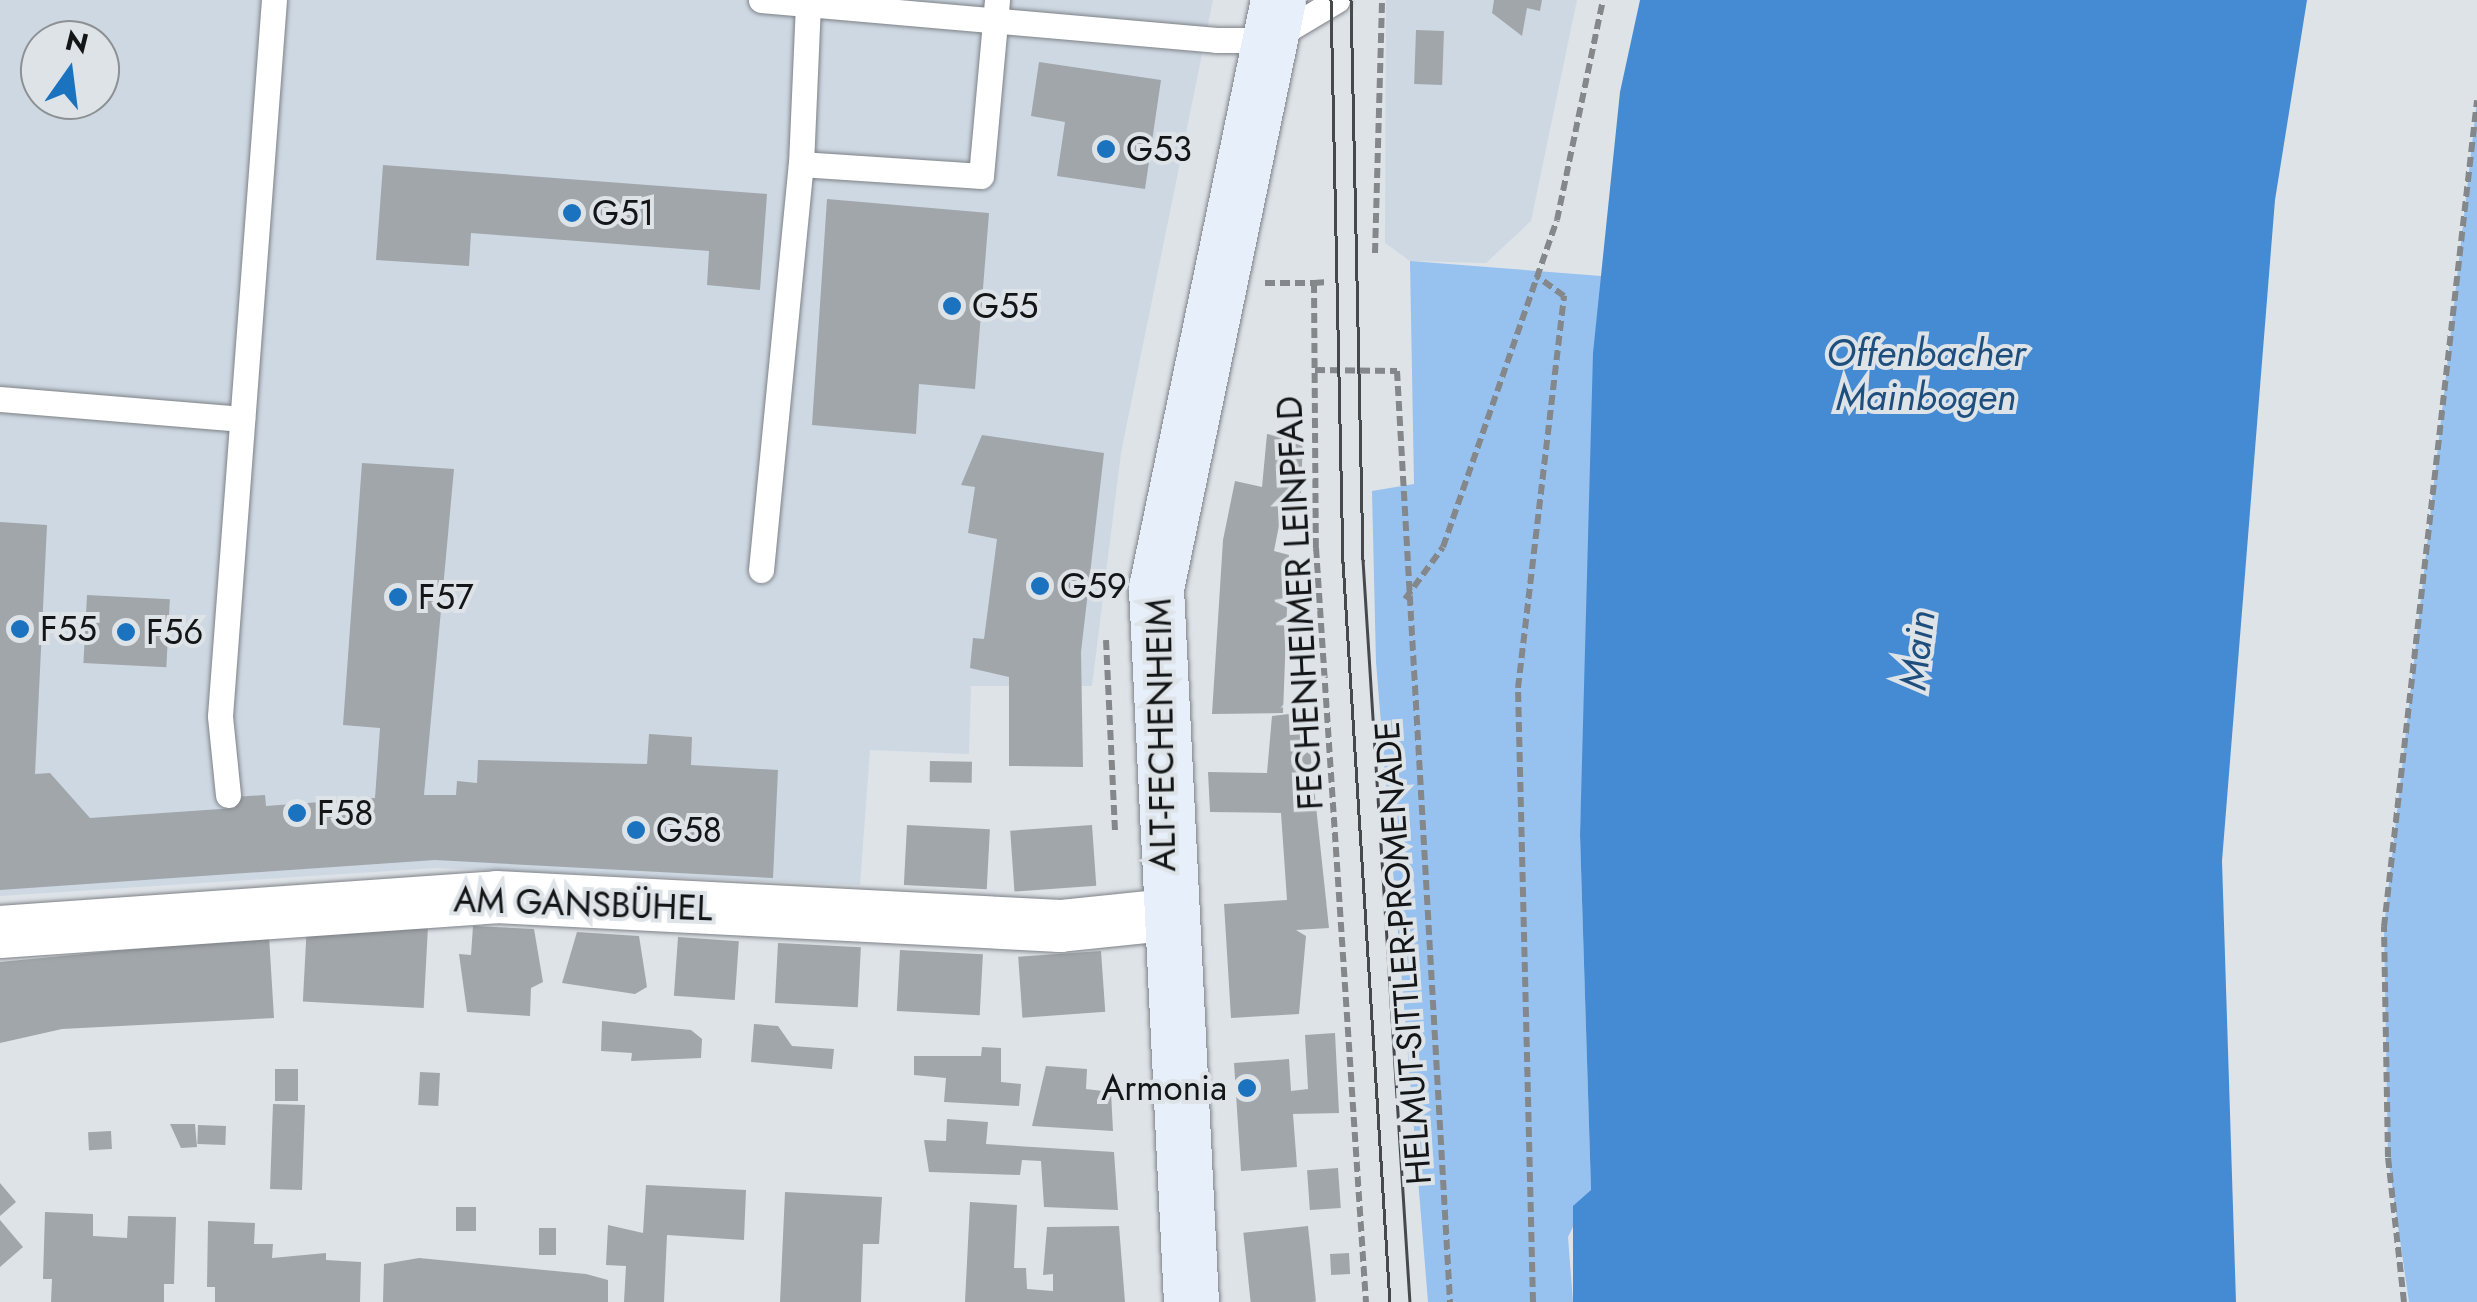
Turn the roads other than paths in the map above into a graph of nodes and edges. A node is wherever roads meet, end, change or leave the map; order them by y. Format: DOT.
graph roads {
  1 [pos="274,0"];
  2 [pos="760,0"];
  3 [pos="1337,0"];
  4 [pos="808,4"];
  5 [pos="996,8"];
  6 [pos="1274,20"];
  7 [pos="801,164"];
  8 [pos="0,400"];
  9 [pos="242,419"];
  10 [pos="761,570"];
  11 [pos="228,794"];
  12 [pos="1166,915"];
  13 [pos="0,932"];
  14 [pos="1191,1302"];
  1 -- 9 [label="lane"];
  2 -- 4 [label="lane"];
  3 -- 6 [label="lane"];
  4 -- 5 [label="lane"];
  4 -- 7 [label="lane"];
  5 -- 6 [label="lane"];
  5 -- 7 [label="lane"];
  6 -- 12 [label="street, ALT-FECHENHEIM"];
  7 -- 10 [label="lane"];
  8 -- 9 [label="lane"];
  9 -- 11 [label="lane"];
  12 -- 13 [label="street, AM GANSBÜHEL"];
  12 -- 14 [label="street, ALT-FECHENHEIM"];
}
